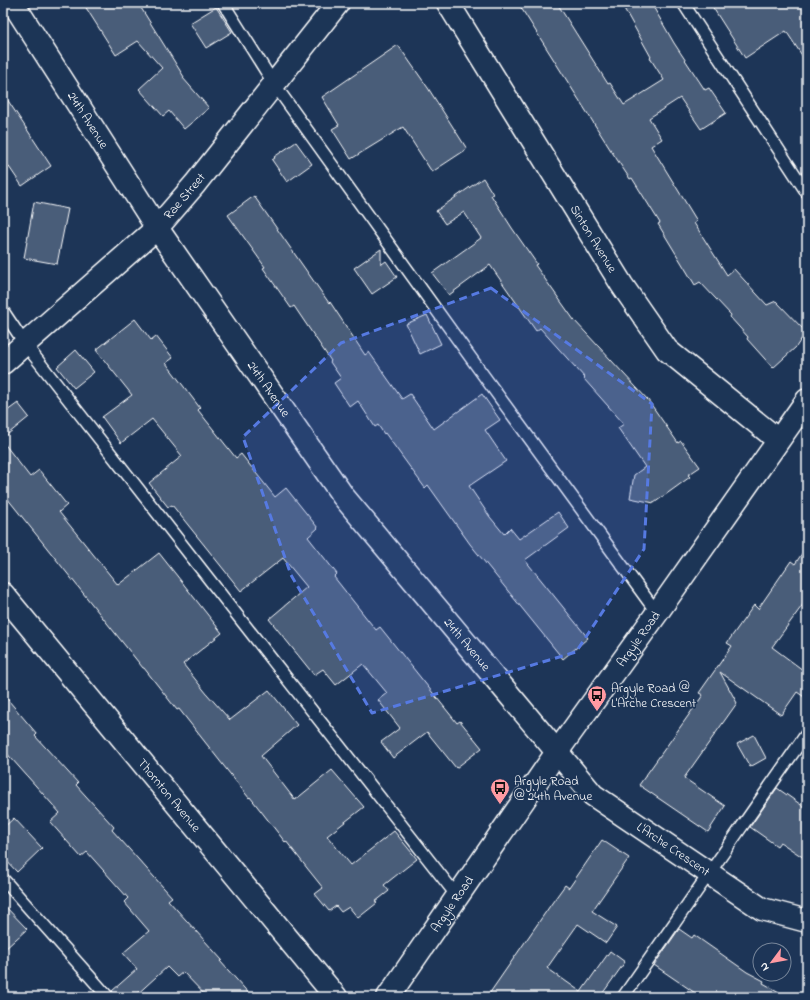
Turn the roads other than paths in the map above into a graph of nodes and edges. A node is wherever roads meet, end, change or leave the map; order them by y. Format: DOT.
graph roads {
  1 [pos="12,3"];
  2 [pos="223,3"];
  3 [pos="338,3"];
  4 [pos="448,3"];
  5 [pos="683,3"];
  6 [pos="274,84"];
  7 [pos="807,193"];
  8 [pos="157,228"];
  9 [pos="3,311"];
  10 [pos="25,344"];
  11 [pos="3,363"];
  12 [pos="807,400"];
  13 [pos="778,440"];
  14 [pos="3,594"];
  15 [pos="657,613"];
  16 [pos="806,737"];
  17 [pos="557,752"];
  18 [pos="710,873"];
  19 [pos="3,879"];
  20 [pos="457,896"];
  21 [pos="807,921"];
  22 [pos="108,997"];
  23 [pos="336,997"];
  24 [pos="388,997"];
  25 [pos="623,997"];
  1 -- 8 [label="street, 24th Avenue"];
  2 -- 6 [label="lane"];
  3 -- 6 [label="street, Rae Street"];
  4 -- 13 [label="street, Sinton Avenue"];
  5 -- 7 [label="lane"];
  6 -- 8 [label="street, Rae Street"];
  6 -- 15 [label="lane"];
  8 -- 10 [label="street, Rae Street"];
  8 -- 17 [label="street, 24th Avenue"];
  9 -- 10 [label="lane"];
  10 -- 11 [label="street, Rae Street"];
  10 -- 20 [label="lane"];
  12 -- 13 [label="street, Argyle Road"];
  13 -- 15 [label="street, Argyle Road"];
  14 -- 23 [label="street, Thornton Avenue"];
  15 -- 17 [label="street, Argyle Road"];
  16 -- 18 [label="lane"];
  17 -- 18 [label="street, L'Arche Crescent"];
  17 -- 20 [label="street, Argyle Road"];
  18 -- 21 [label="street, L'Arche Crescent"];
  18 -- 25 [label="lane"];
  19 -- 22 [label="lane"];
  20 -- 24 [label="street, Argyle Road"];
}
